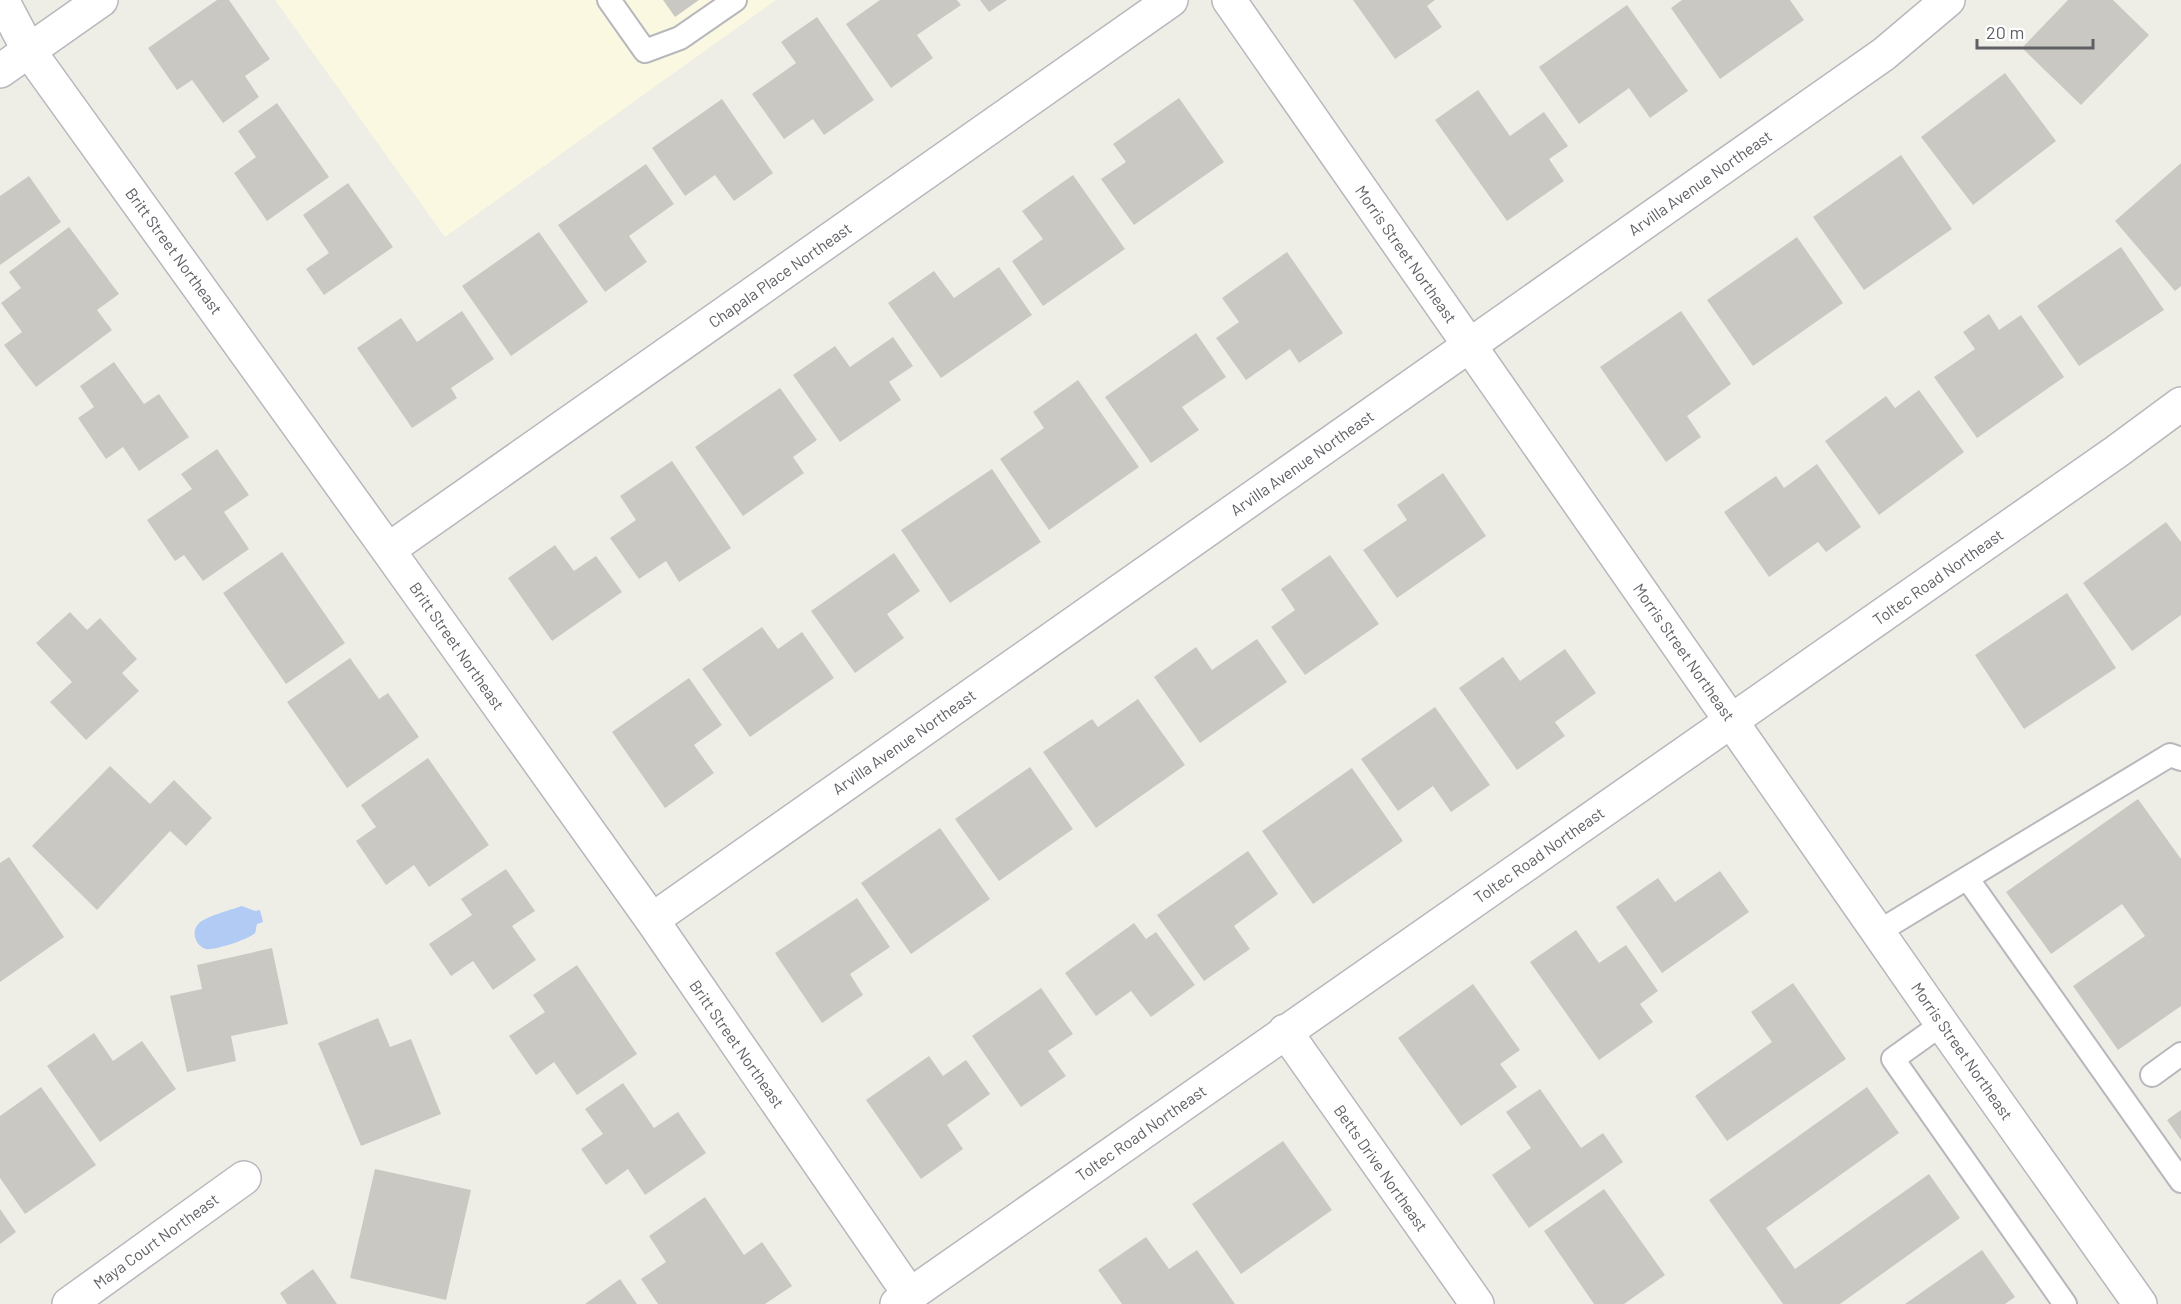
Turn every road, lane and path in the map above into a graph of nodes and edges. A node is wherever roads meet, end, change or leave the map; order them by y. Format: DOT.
graph roads {
  1 [pos="2,0"];
  2 [pos="101,0"];
  3 [pos="609,0"];
  4 [pos="735,0"];
  5 [pos="1171,0"];
  6 [pos="1229,0"];
  7 [pos="1948,0"];
  8 [pos="29,51"];
  9 [pos="0,72"];
  10 [pos="1470,345"];
  11 [pos="2181,404"];
  12 [pos="388,549"];
  13 [pos="1732,720"];
  14 [pos="2181,759"];
  15 [pos="1967,878"];
  16 [pos="652,920"];
  17 [pos="1878,932"];
  18 [pos="1942,1024"];
  19 [pos="1285,1031"];
  20 [pos="2181,1054"];
  21 [pos="2152,1075"];
  22 [pos="244,1178"];
  23 [pos="2181,1181"];
  24 [pos="903,1299"];
  25 [pos="69,1304"];
  26 [pos="1477,1304"];
  27 [pos="2065,1304"];
  28 [pos="2140,1304"];
  1 -- 8 [label="street, Britt Street Northeast"];
  2 -- 8 [label="street"];
  3 -- 4 [label="lane"];
  5 -- 12 [label="street, Chapala Place Northeast"];
  6 -- 10 [label="street, Morris Street Northeast"];
  7 -- 10 [label="street, Arvilla Avenue Northeast"];
  8 -- 9 [label="street"];
  8 -- 12 [label="street, Britt Street Northeast"];
  10 -- 13 [label="street, Morris Street Northeast"];
  10 -- 16 [label="street, Arvilla Avenue Northeast"];
  11 -- 13 [label="street, Toltec Road Northeast"];
  12 -- 16 [label="street, Britt Street Northeast"];
  13 -- 17 [label="street, Morris Street Northeast"];
  13 -- 19 [label="street, Toltec Road Northeast"];
  14 -- 15 [label="lane"];
  15 -- 17 [label="lane"];
  15 -- 23 [label="lane"];
  16 -- 24 [label="street, Britt Street Northeast"];
  17 -- 18 [label="street, Morris Street Northeast"];
  18 -- 27 [label="lane"];
  18 -- 28 [label="street, Morris Street Northeast"];
  19 -- 24 [label="street, Toltec Road Northeast"];
  19 -- 26 [label="street, Betts Drive Northeast"];
  20 -- 21 [label="lane"];
  22 -- 25 [label="street, Maya Court Northeast"];
}
